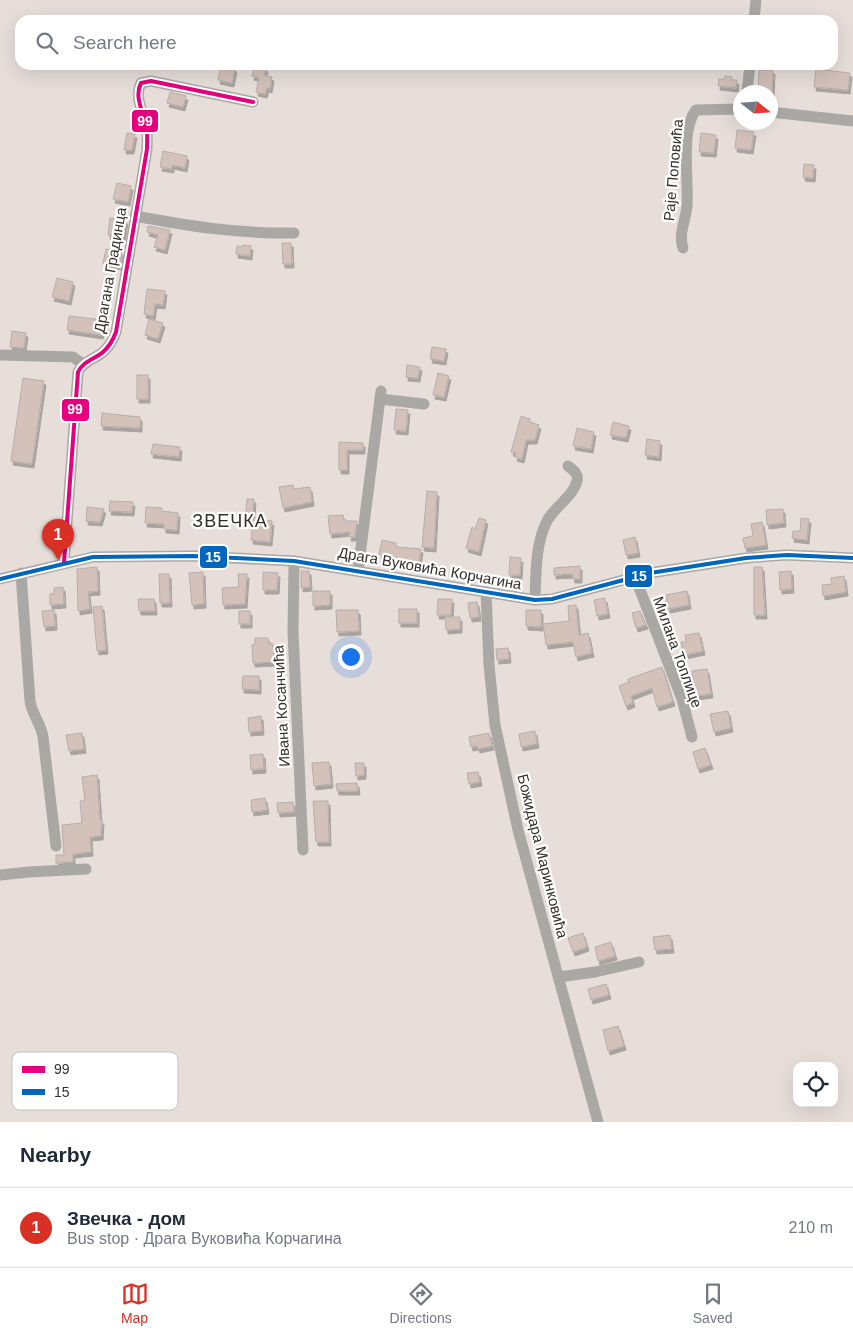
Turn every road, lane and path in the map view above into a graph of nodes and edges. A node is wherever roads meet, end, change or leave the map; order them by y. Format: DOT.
graph roads {
  1 [pos="756,0"];
  2 [pos="754,15"];
  3 [pos="749,70"];
  4 [pos="748,85"];
  5 [pos="252,102"];
  6 [pos="733,109"];
  7 [pos="778,113"];
  8 [pos="853,121"];
  9 [pos="135,216"];
  10 [pos="294,233"];
  11 [pos="683,248"];
  12 [pos="0,355"];
  13 [pos="83,364"];
  14 [pos="424,404"];
  15 [pos="568,466"];
  16 [pos="853,558"];
  17 [pos="294,561"];
  18 [pos="64,563"];
  19 [pos="358,571"];
  20 [pos="21,573"];
  21 [pos="634,577"];
  22 [pos="0,579"];
  23 [pos="486,592"];
  24 [pos="534,600"];
  25 [pos="692,737"];
  26 [pos="56,846"];
  27 [pos="302,850"];
  28 [pos="86,869"];
  29 [pos="0,875"];
  30 [pos="638,962"];
  31 [pos="559,977"];
  32 [pos="598,1122"];
  1 -- 2 [label="street"];
  3 -- 4 [label="street"];
  5 -- 9 [label="street, Драгана Градинца"];
  6 -- 11 [label="street, Раје Поповића"];
  7 -- 8 [label="street"];
  9 -- 10 [label="street"];
  9 -- 13 [label="street, Драгана Градинца"];
  12 -- 13 [label="street"];
  13 -- 18 [label="street"];
  14 -- 19 [label="street"];
  15 -- 24 [label="street"];
  16 -- 21 [label="street, Драга Вуковића Корчагина"];
  17 -- 18 [label="street, Драга Вуковића Корчагина"];
  17 -- 19 [label="street, Драга Вуковића Корчагина"];
  17 -- 27 [label="street, Ивана Косанчића"];
  18 -- 20 [label="street, Драга Вуковића Корчагина"];
  19 -- 23 [label="street, Драга Вуковића Корчагина"];
  20 -- 22 [label="street, Драга Вуковића Корчагина"];
  20 -- 26 [label="street"];
  21 -- 24 [label="street, Драга Вуковића Корчагина"];
  21 -- 25 [label="street, Милана Топлице"];
  23 -- 24 [label="street, Драга Вуковића Корчагина"];
  23 -- 31 [label="street, Божидара Маринковића"];
  28 -- 29 [label="street"];
  30 -- 31 [label="street"];
  31 -- 32 [label="street, Божидара Маринковића"];
}
